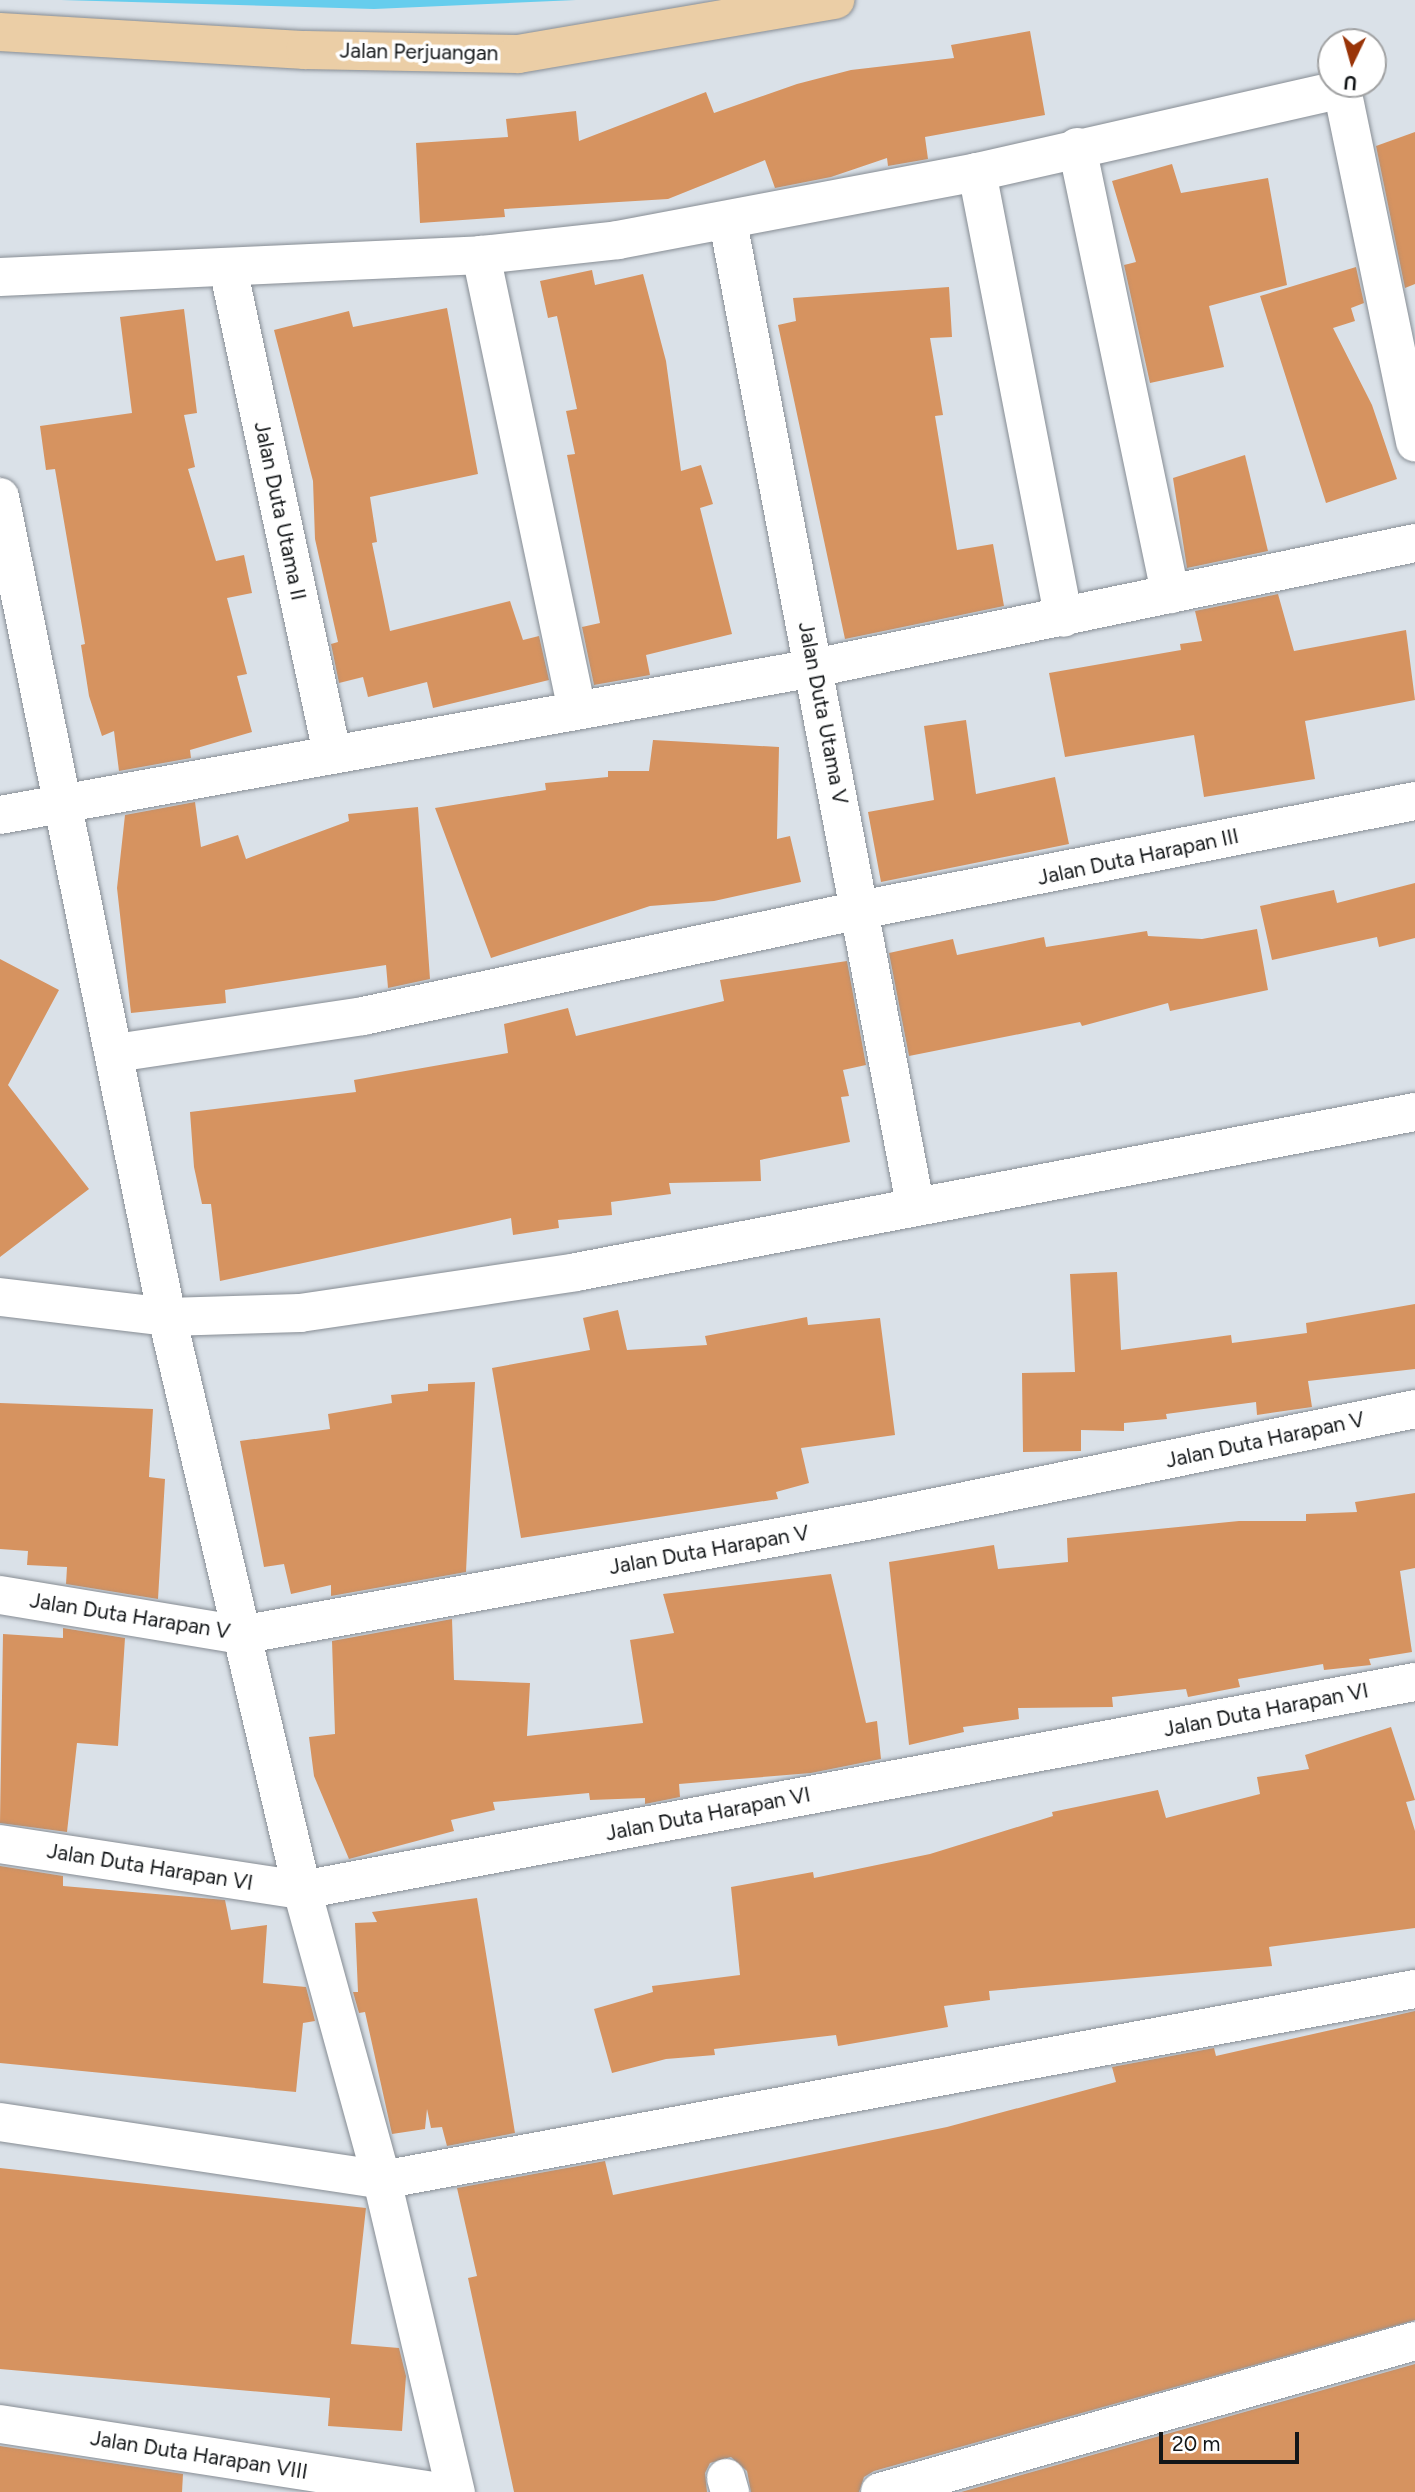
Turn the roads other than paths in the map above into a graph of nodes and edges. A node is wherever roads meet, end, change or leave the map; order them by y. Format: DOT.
graph roads {
  1 [pos="835,0"];
  2 [pos="0,32"];
  3 [pos="1077,147"];
  4 [pos="977,172"];
  5 [pos="728,222"];
  6 [pos="481,255"];
  7 [pos="228,268"];
  8 [pos="0,277"];
  9 [pos="1415,443"];
  10 [pos="0,497"];
  11 [pos="1415,543"];
  12 [pos="1170,594"];
  13 [pos="1064,618"];
  14 [pos="814,668"];
  15 [pos="578,709"];
  16 [pos="332,754"];
  17 [pos="1415,801"];
  18 [pos="61,802"];
  19 [pos="0,815"];
  20 [pos="860,909"];
  21 [pos="116,1053"];
  22 [pos="1415,1112"];
  23 [pos="915,1204"];
  24 [pos="0,1297"];
  25 [pos="167,1317"];
  26 [pos="1415,1409"];
  27 [pos="0,1595"];
  28 [pos="241,1635"];
  29 [pos="1415,1682"];
  30 [pos="0,1844"];
  31 [pos="302,1890"];
  32 [pos="1415,1989"];
  33 [pos="0,2122"];
  34 [pos="382,2180"];
  35 [pos="1415,2341"];
  36 [pos="0,2424"];
  37 [pos="439,2492"];
  38 [pos="456,2492"];
  39 [pos="880,2492"];
  1 -- 2 [label="main road, Jalan Perjuangan"];
  3 -- 4 [label="street"];
  3 -- 9 [label="street"];
  3 -- 12 [label="street"];
  4 -- 5 [label="street"];
  4 -- 13 [label="street"];
  5 -- 6 [label="street"];
  5 -- 14 [label="street, Jalan Duta Utama V"];
  6 -- 7 [label="street"];
  6 -- 15 [label="street"];
  7 -- 8 [label="street"];
  7 -- 16 [label="street, Jalan Duta Utama II"];
  10 -- 18 [label="street"];
  11 -- 12 [label="street"];
  12 -- 13 [label="street"];
  13 -- 14 [label="street"];
  14 -- 15 [label="street"];
  14 -- 20 [label="street, Jalan Duta Utama V"];
  15 -- 16 [label="street"];
  16 -- 18 [label="street"];
  17 -- 20 [label="street, Jalan Duta Harapan III"];
  18 -- 19 [label="street"];
  18 -- 21 [label="street"];
  20 -- 21 [label="street, Jalan Duta Harapan III"];
  20 -- 23 [label="street, Jalan Duta Utama V"];
  21 -- 25 [label="street"];
  22 -- 23 [label="street"];
  23 -- 25 [label="street"];
  24 -- 25 [label="street"];
  25 -- 28 [label="street"];
  26 -- 28 [label="street, Jalan Duta Harapan V"];
  27 -- 28 [label="street, Jalan Duta Harapan V"];
  28 -- 31 [label="street"];
  29 -- 31 [label="street, Jalan Duta Harapan VI"];
  30 -- 31 [label="street, Jalan Duta Harapan VI"];
  31 -- 34 [label="street"];
  32 -- 34 [label="street"];
  33 -- 34 [label="street"];
  34 -- 38 [label="street"];
  35 -- 39 [label="street"];
  36 -- 37 [label="street, Jalan Duta Harapan VIII"];
}
